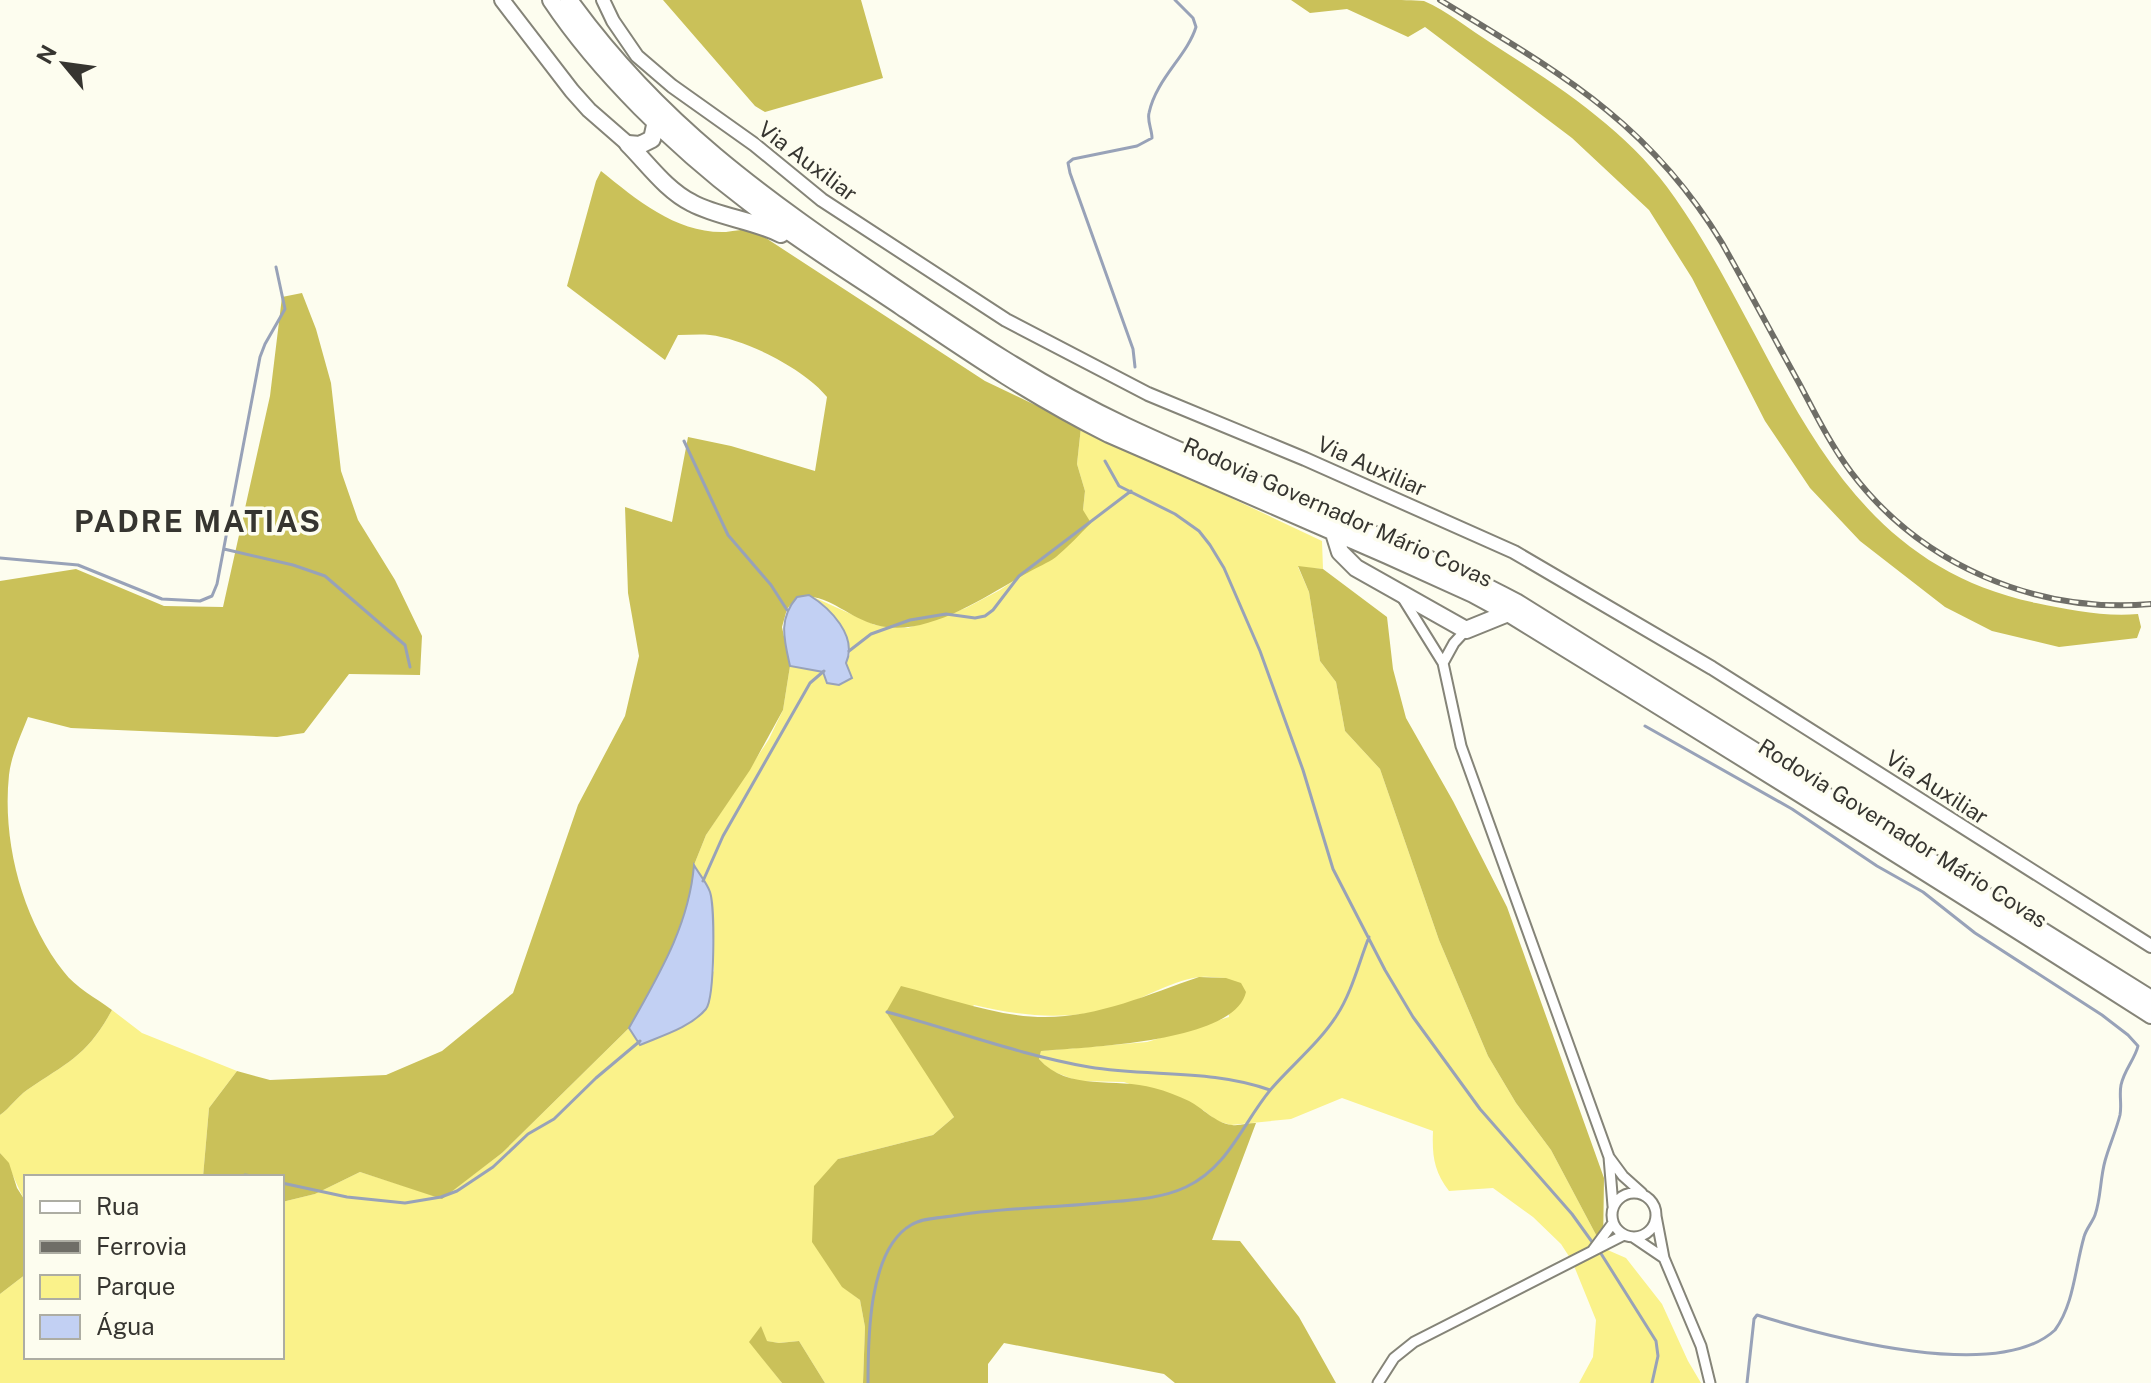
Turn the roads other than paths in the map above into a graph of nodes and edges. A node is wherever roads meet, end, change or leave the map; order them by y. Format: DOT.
graph roads {
  1 [pos="502,0"];
  2 [pos="551,0"];
  3 [pos="569,0"];
  4 [pos="603,0"];
  5 [pos="656,121"];
  6 [pos="628,144"];
  7 [pos="822,255"];
  8 [pos="1334,533"];
  9 [pos="1400,594"];
  10 [pos="1508,613"];
  11 [pos="1466,630"];
  12 [pos="1443,663"];
  13 [pos="2151,946"];
  14 [pos="2151,999"];
  15 [pos="2151,1015"];
  16 [pos="1609,1157"];
  17 [pos="1650,1200"];
  18 [pos="1613,1206"];
  19 [pos="1656,1216"];
  20 [pos="1613,1223"];
  21 [pos="1629,1236"];
  22 [pos="1593,1250"];
  23 [pos="1664,1258"];
  24 [pos="1378,1383"];
  25 [pos="1710,1383"];
  1 -- 6 [label="main road"];
  2 -- 5 [label="highway, Rodovia Governador Mário Covas"];
  3 -- 14 [label="highway, Rodovia Governador Mário Covas"];
  4 -- 13 [label="street, Via Auxiliar"];
  5 -- 6 [label="highway"];
  5 -- 7 [label="highway, Rodovia Governador Mário Covas"];
  6 -- 7 [label="highway"];
  7 -- 8 [label="highway, Rodovia Governador Mário Covas"];
  8 -- 9 [label="highway"];
  8 -- 10 [label="highway, Rodovia Governador Mário Covas"];
  9 -- 11 [label="highway"];
  9 -- 12 [label="street"];
  10 -- 11 [label="highway"];
  10 -- 15 [label="highway, Rodovia Governador Mário Covas"];
  11 -- 12 [label="street"];
  12 -- 16 [label="street"];
  16 -- 17 [label="street"];
  16 -- 18 [label="street"];
  17 -- 18 [label="street"];
  17 -- 19 [label="street"];
  18 -- 20 [label="street"];
  19 -- 21 [label="street"];
  19 -- 23 [label="street"];
  20 -- 21 [label="street"];
  20 -- 22 [label="street"];
  21 -- 22 [label="street"];
  21 -- 23 [label="street"];
  22 -- 24 [label="street"];
  23 -- 25 [label="street"];
}
